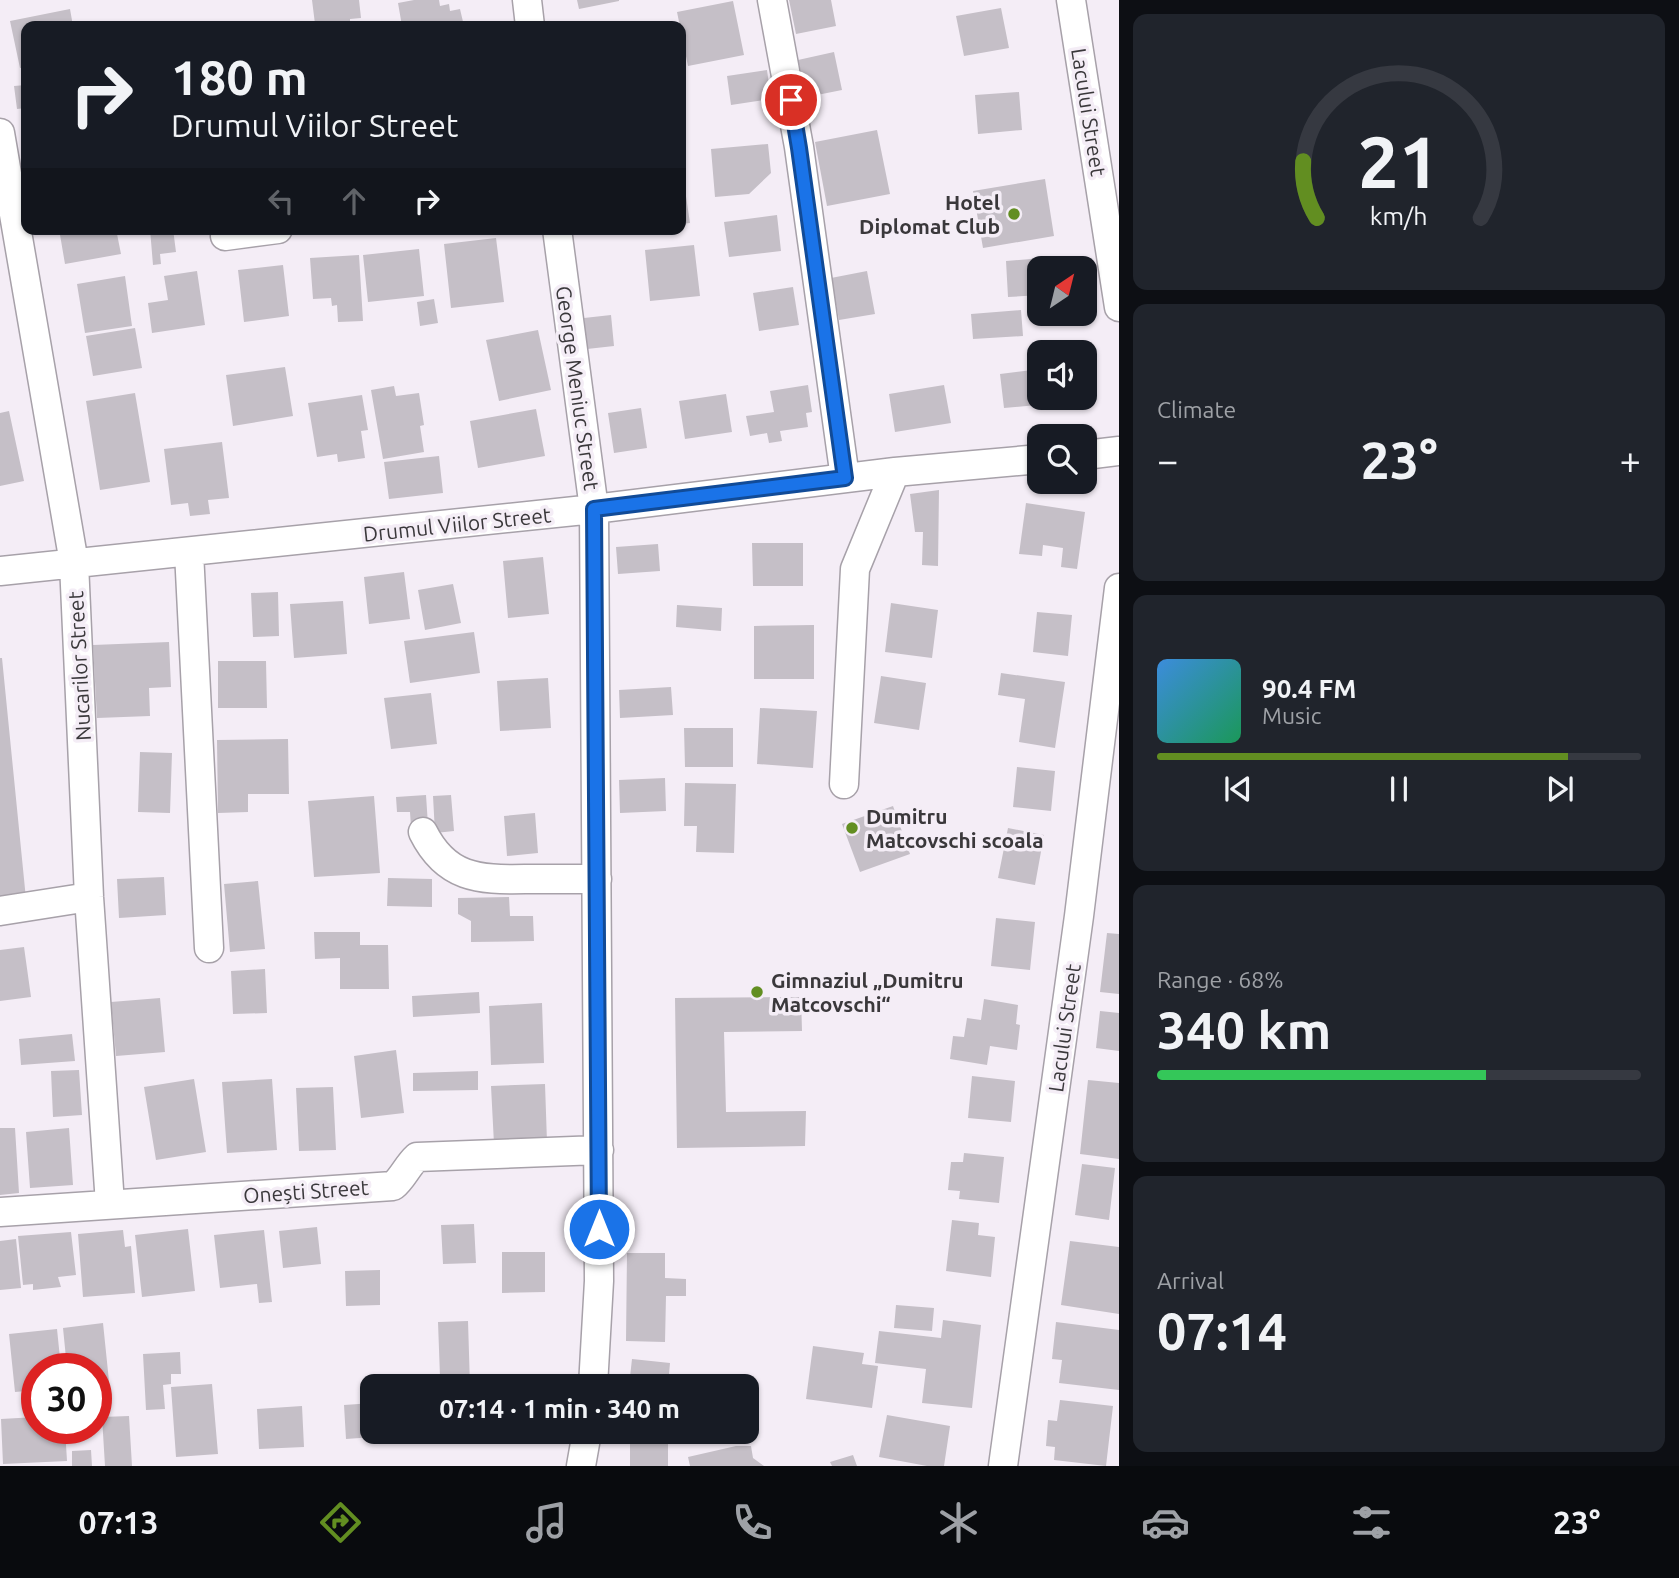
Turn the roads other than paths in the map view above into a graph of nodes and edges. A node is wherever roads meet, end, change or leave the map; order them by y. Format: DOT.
graph roads {
  1 [pos="527,0"];
  2 [pos="772,0"];
  3 [pos="1071,0"];
  4 [pos="529,21"];
  5 [pos="0,133"];
  6 [pos="233,235"];
  7 [pos="558,235"];
  8 [pos="225,236"];
  9 [pos="1119,306"];
  10 [pos="1119,452"];
  11 [pos="1097,453"];
  12 [pos="1027,460"];
  13 [pos="895,472"];
  14 [pos="845,478"];
  15 [pos="594,509"];
  16 [pos="189,552"];
  17 [pos="74,563"];
  18 [pos="0,571"];
  19 [pos="1119,589"];
  20 [pos="844,784"];
  21 [pos="424,832"];
  22 [pos="597,879"];
  23 [pos="89,897"];
  24 [pos="0,911"];
  25 [pos="209,948"];
  26 [pos="598,1150"];
  27 [pos="110,1204"];
  28 [pos="0,1212"];
  29 [pos="594,1374"];
  30 [pos="585,1444"];
  31 [pos="581,1466"];
  32 [pos="1003,1466"];
  1 -- 4 [label="street"];
  2 -- 14 [label="street"];
  3 -- 9 [label="street, Lacului Street"];
  5 -- 17 [label="street, Nucarilor Street"];
  6 -- 8 [label="street"];
  7 -- 15 [label="street, George Meniuc Street"];
  10 -- 11 [label="street"];
  12 -- 13 [label="street, Drumul Viilor Street"];
  13 -- 14 [label="street, Drumul Viilor Street"];
  13 -- 20 [label="street"];
  14 -- 15 [label="street, Drumul Viilor Street"];
  15 -- 16 [label="street, Drumul Viilor Street"];
  15 -- 22 [label="street, George Meniuc Street"];
  16 -- 17 [label="street, Drumul Viilor Street"];
  16 -- 25 [label="street"];
  17 -- 18 [label="street, Drumul Viilor Street"];
  17 -- 23 [label="street, Nucarilor Street"];
  19 -- 32 [label="street, Lacului Street"];
  21 -- 22 [label="street"];
  22 -- 26 [label="street, George Meniuc Street"];
  23 -- 24 [label="street"];
  23 -- 27 [label="street, Nucarilor Street"];
  26 -- 27 [label="street, Onești Street"];
  26 -- 29 [label="street, George Meniuc Street"];
  27 -- 28 [label="street, Onești Street"];
  30 -- 31 [label="street"];
}
